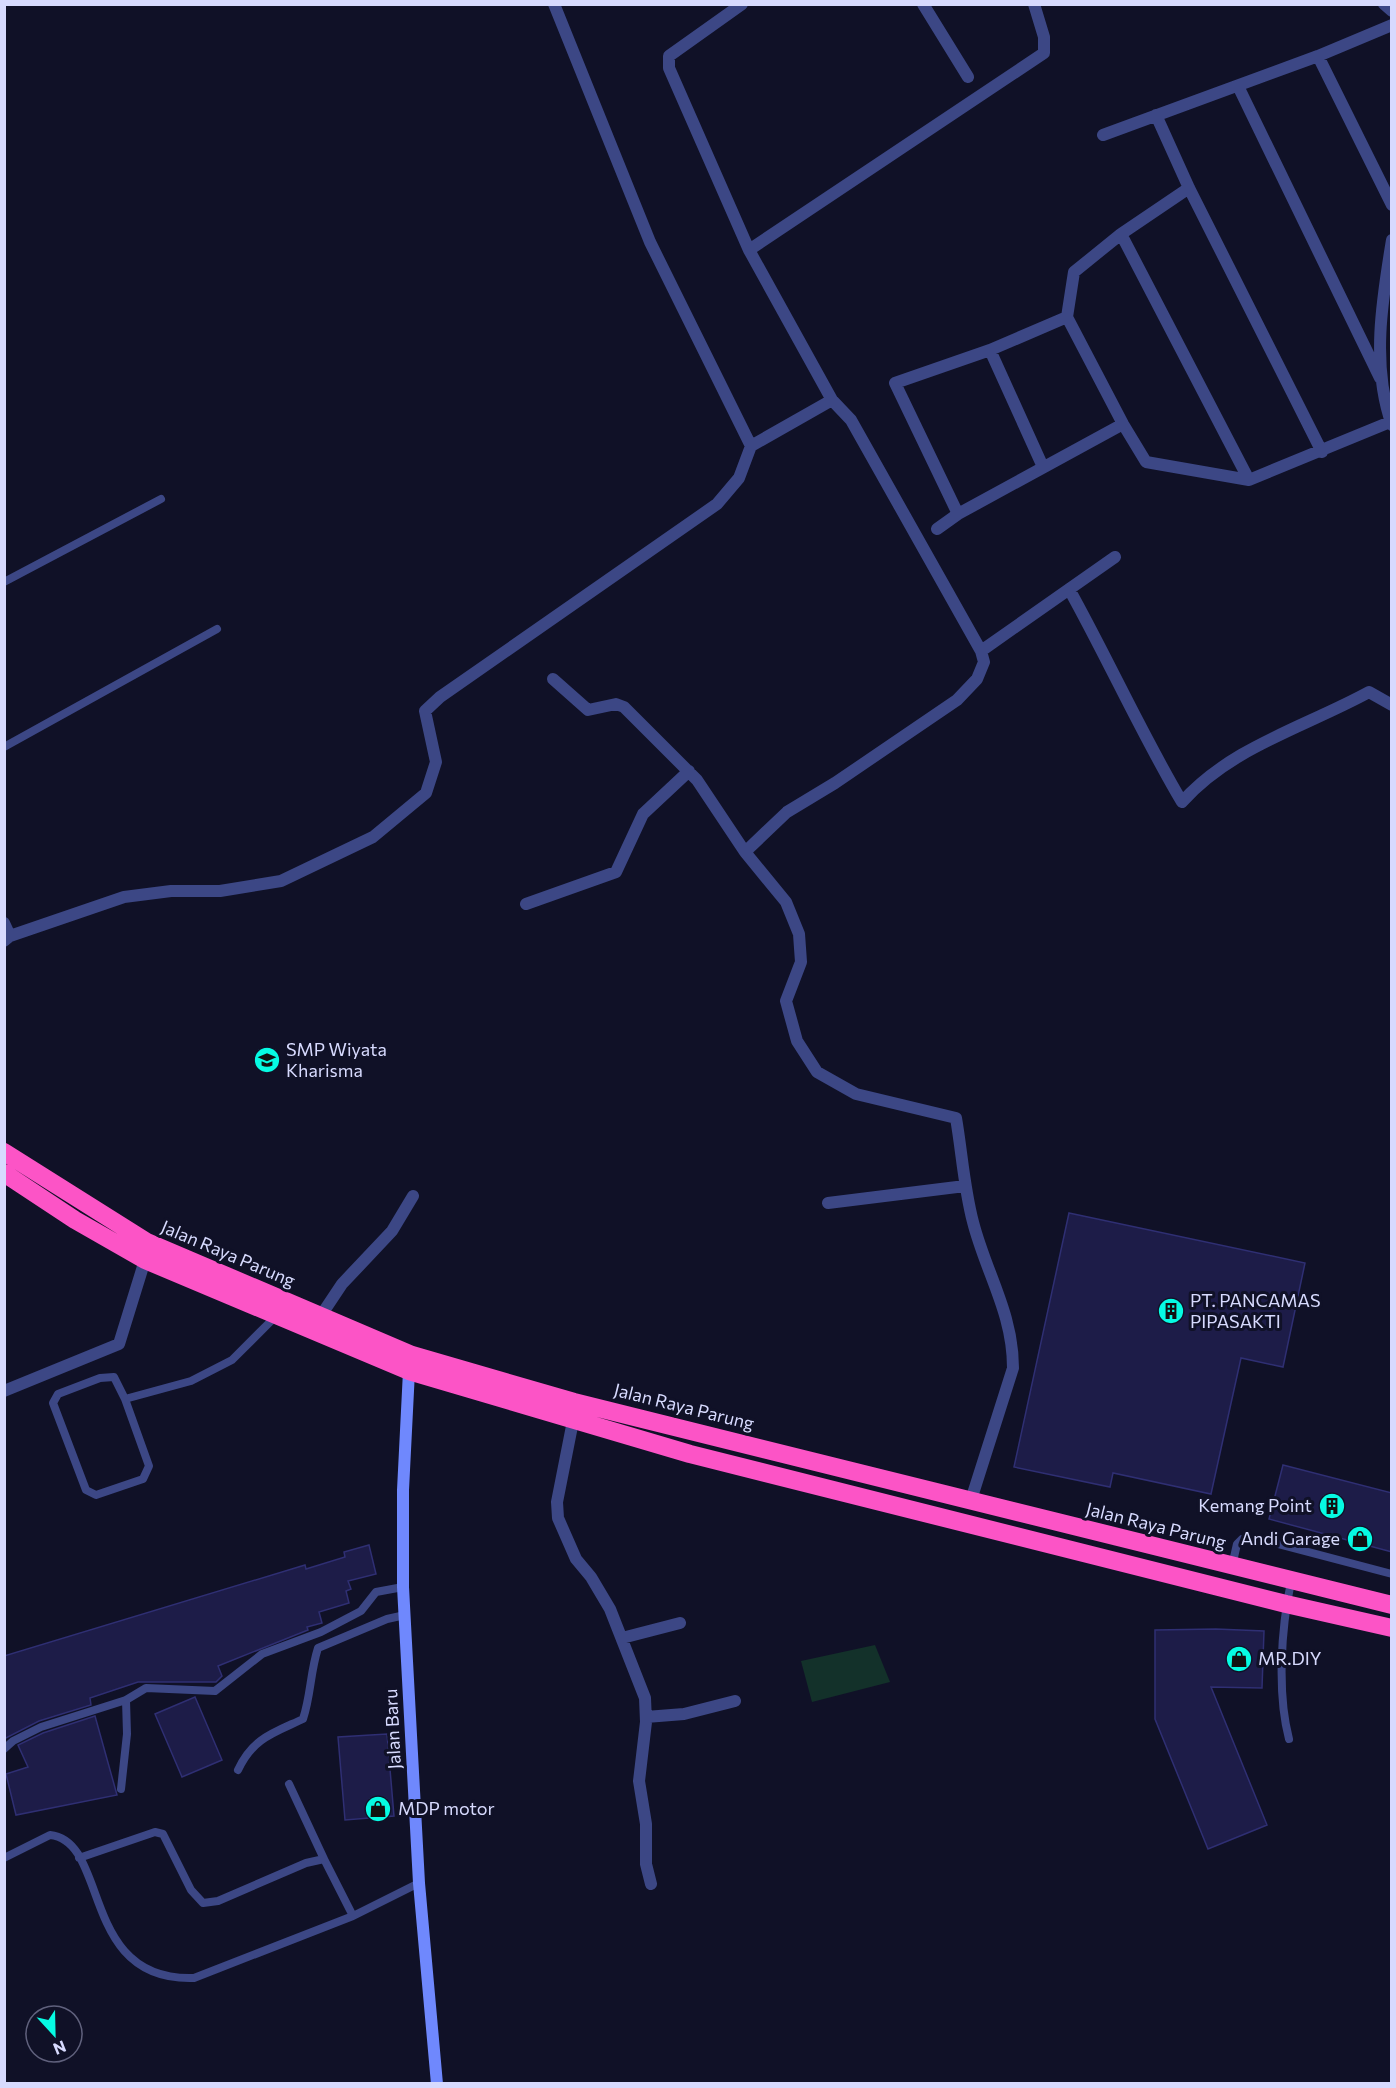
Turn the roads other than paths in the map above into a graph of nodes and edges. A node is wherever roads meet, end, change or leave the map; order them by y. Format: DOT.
graph roads {
  1 [pos="554,4"];
  2 [pos="742,4"];
  3 [pos="924,4"];
  4 [pos="1034,4"];
  5 [pos="1384,4"];
  6 [pos="1392,11"];
  7 [pos="1392,25"];
  8 [pos="1318,56"];
  9 [pos="968,77"];
  10 [pos="1238,86"];
  11 [pos="1156,115"];
  12 [pos="1103,135"];
  13 [pos="1189,188"];
  14 [pos="1392,205"];
  15 [pos="1121,234"];
  16 [pos="1392,240"];
  17 [pos="749,250"];
  18 [pos="1067,317"];
  19 [pos="990,350"];
  20 [pos="1380,378"];
  21 [pos="832,400"];
  22 [pos="1391,423"];
  23 [pos="1123,424"];
  24 [pos="751,446"];
  25 [pos="1322,452"];
  26 [pos="1043,467"];
  27 [pos="1249,480"];
  28 [pos="161,499"];
  29 [pos="958,514"];
  30 [pos="937,529"];
  31 [pos="1115,557"];
  32 [pos="4,582"];
  33 [pos="1069,589"];
  34 [pos="217,629"];
  35 [pos="981,651"];
  36 [pos="553,679"];
  37 [pos="1392,705"];
  38 [pos="4,747"];
  39 [pos="689,771"];
  40 [pos="745,852"];
  41 [pos="526,904"];
  42 [pos="4,923"];
  43 [pos="7,938"];
  44 [pos="4,1152"];
  45 [pos="4,1173"];
  46 [pos="965,1186"];
  47 [pos="413,1196"];
  48 [pos="828,1203"];
  49 [pos="145,1260"];
  50 [pos="277,1315"];
  51 [pos="320,1317"];
  52 [pos="409,1371"];
  53 [pos="4,1391"];
  54 [pos="125,1399"];
  55 [pos="573,1421"];
  56 [pos="971,1500"];
  57 [pos="1231,1567"];
  58 [pos="1392,1574"];
  59 [pos="1291,1582"];
  60 [pos="403,1587"];
  61 [pos="1286,1604"];
  62 [pos="1392,1605"];
  63 [pos="405,1615"];
  64 [pos="680,1623"];
  65 [pos="1392,1628"];
  66 [pos="622,1638"];
  67 [pos="126,1700"];
  68 [pos="735,1701"];
  69 [pos="646,1717"];
  70 [pos="1288,1739"];
  71 [pos="4,1749"];
  72 [pos="238,1770"];
  73 [pos="289,1784"];
  74 [pos="121,1789"];
  75 [pos="4,1858"];
  76 [pos="79,1858"];
  77 [pos="324,1859"];
  78 [pos="419,1883"];
  79 [pos="651,1884"];
  80 [pos="352,1916"];
  81 [pos="436,2084"];
  1 -- 24 [label="street"];
  2 -- 17 [label="street"];
  3 -- 9 [label="street"];
  4 -- 17 [label="street"];
  5 -- 6 [label="street"];
  7 -- 8 [label="street"];
  8 -- 10 [label="street"];
  8 -- 14 [label="street"];
  10 -- 11 [label="street"];
  10 -- 20 [label="street"];
  11 -- 12 [label="street"];
  11 -- 13 [label="street"];
  13 -- 15 [label="street"];
  13 -- 25 [label="street"];
  15 -- 18 [label="street"];
  15 -- 27 [label="street"];
  16 -- 20 [label="street"];
  17 -- 21 [label="street"];
  18 -- 19 [label="street"];
  18 -- 23 [label="street"];
  19 -- 26 [label="street"];
  19 -- 29 [label="street"];
  20 -- 22 [label="street"];
  21 -- 24 [label="street"];
  21 -- 35 [label="street"];
  22 -- 25 [label="street"];
  23 -- 26 [label="street"];
  23 -- 27 [label="street"];
  24 -- 43 [label="street"];
  25 -- 27 [label="street"];
  26 -- 29 [label="street"];
  28 -- 32 [label="lane"];
  29 -- 30 [label="street"];
  31 -- 33 [label="street"];
  33 -- 35 [label="street"];
  33 -- 37 [label="street"];
  34 -- 38 [label="lane"];
  35 -- 40 [label="street"];
  36 -- 39 [label="street"];
  39 -- 40 [label="street"];
  39 -- 41 [label="street"];
  40 -- 46 [label="street"];
  42 -- 43 [label="street"];
  44 -- 51 [label="highway, Jalan Raya Parung"];
  45 -- 49 [label="highway, Jalan Raya Parung"];
  46 -- 48 [label="street"];
  46 -- 56 [label="street"];
  47 -- 51 [label="street"];
  49 -- 50 [label="highway, Jalan Raya Parung"];
  49 -- 53 [label="street"];
  50 -- 52 [label="highway, Jalan Raya Parung"];
  50 -- 54 [label="lane"];
  51 -- 56 [label="highway, Jalan Raya Parung"];
  52 -- 55 [label="highway, Jalan Raya Parung"];
  52 -- 60 [label="main road, Jalan Baru"];
  54 -- 54 [label="lane"];
  55 -- 61 [label="highway, Jalan Raya Parung"];
  55 -- 66 [label="street"];
  56 -- 57 [label="highway, Jalan Raya Parung"];
  57 -- 58 [label="lane"];
  57 -- 59 [label="highway, Jalan Raya Parung"];
  59 -- 61 [label="lane"];
  59 -- 62 [label="highway, Jalan Raya Parung"];
  60 -- 63 [label="main road, Jalan Baru"];
  60 -- 67 [label="lane"];
  61 -- 65 [label="highway, Jalan Raya Parung"];
  61 -- 70 [label="lane"];
  63 -- 72 [label="lane"];
  63 -- 78 [label="main road, Jalan Baru"];
  64 -- 66 [label="street"];
  66 -- 69 [label="street"];
  67 -- 71 [label="lane"];
  67 -- 74 [label="lane"];
  68 -- 69 [label="street"];
  69 -- 79 [label="street"];
  73 -- 77 [label="lane"];
  75 -- 76 [label="lane"];
  76 -- 77 [label="lane"];
  76 -- 80 [label="lane"];
  77 -- 80 [label="lane"];
  78 -- 80 [label="lane"];
  78 -- 81 [label="main road, Jalan Baru"];
}
